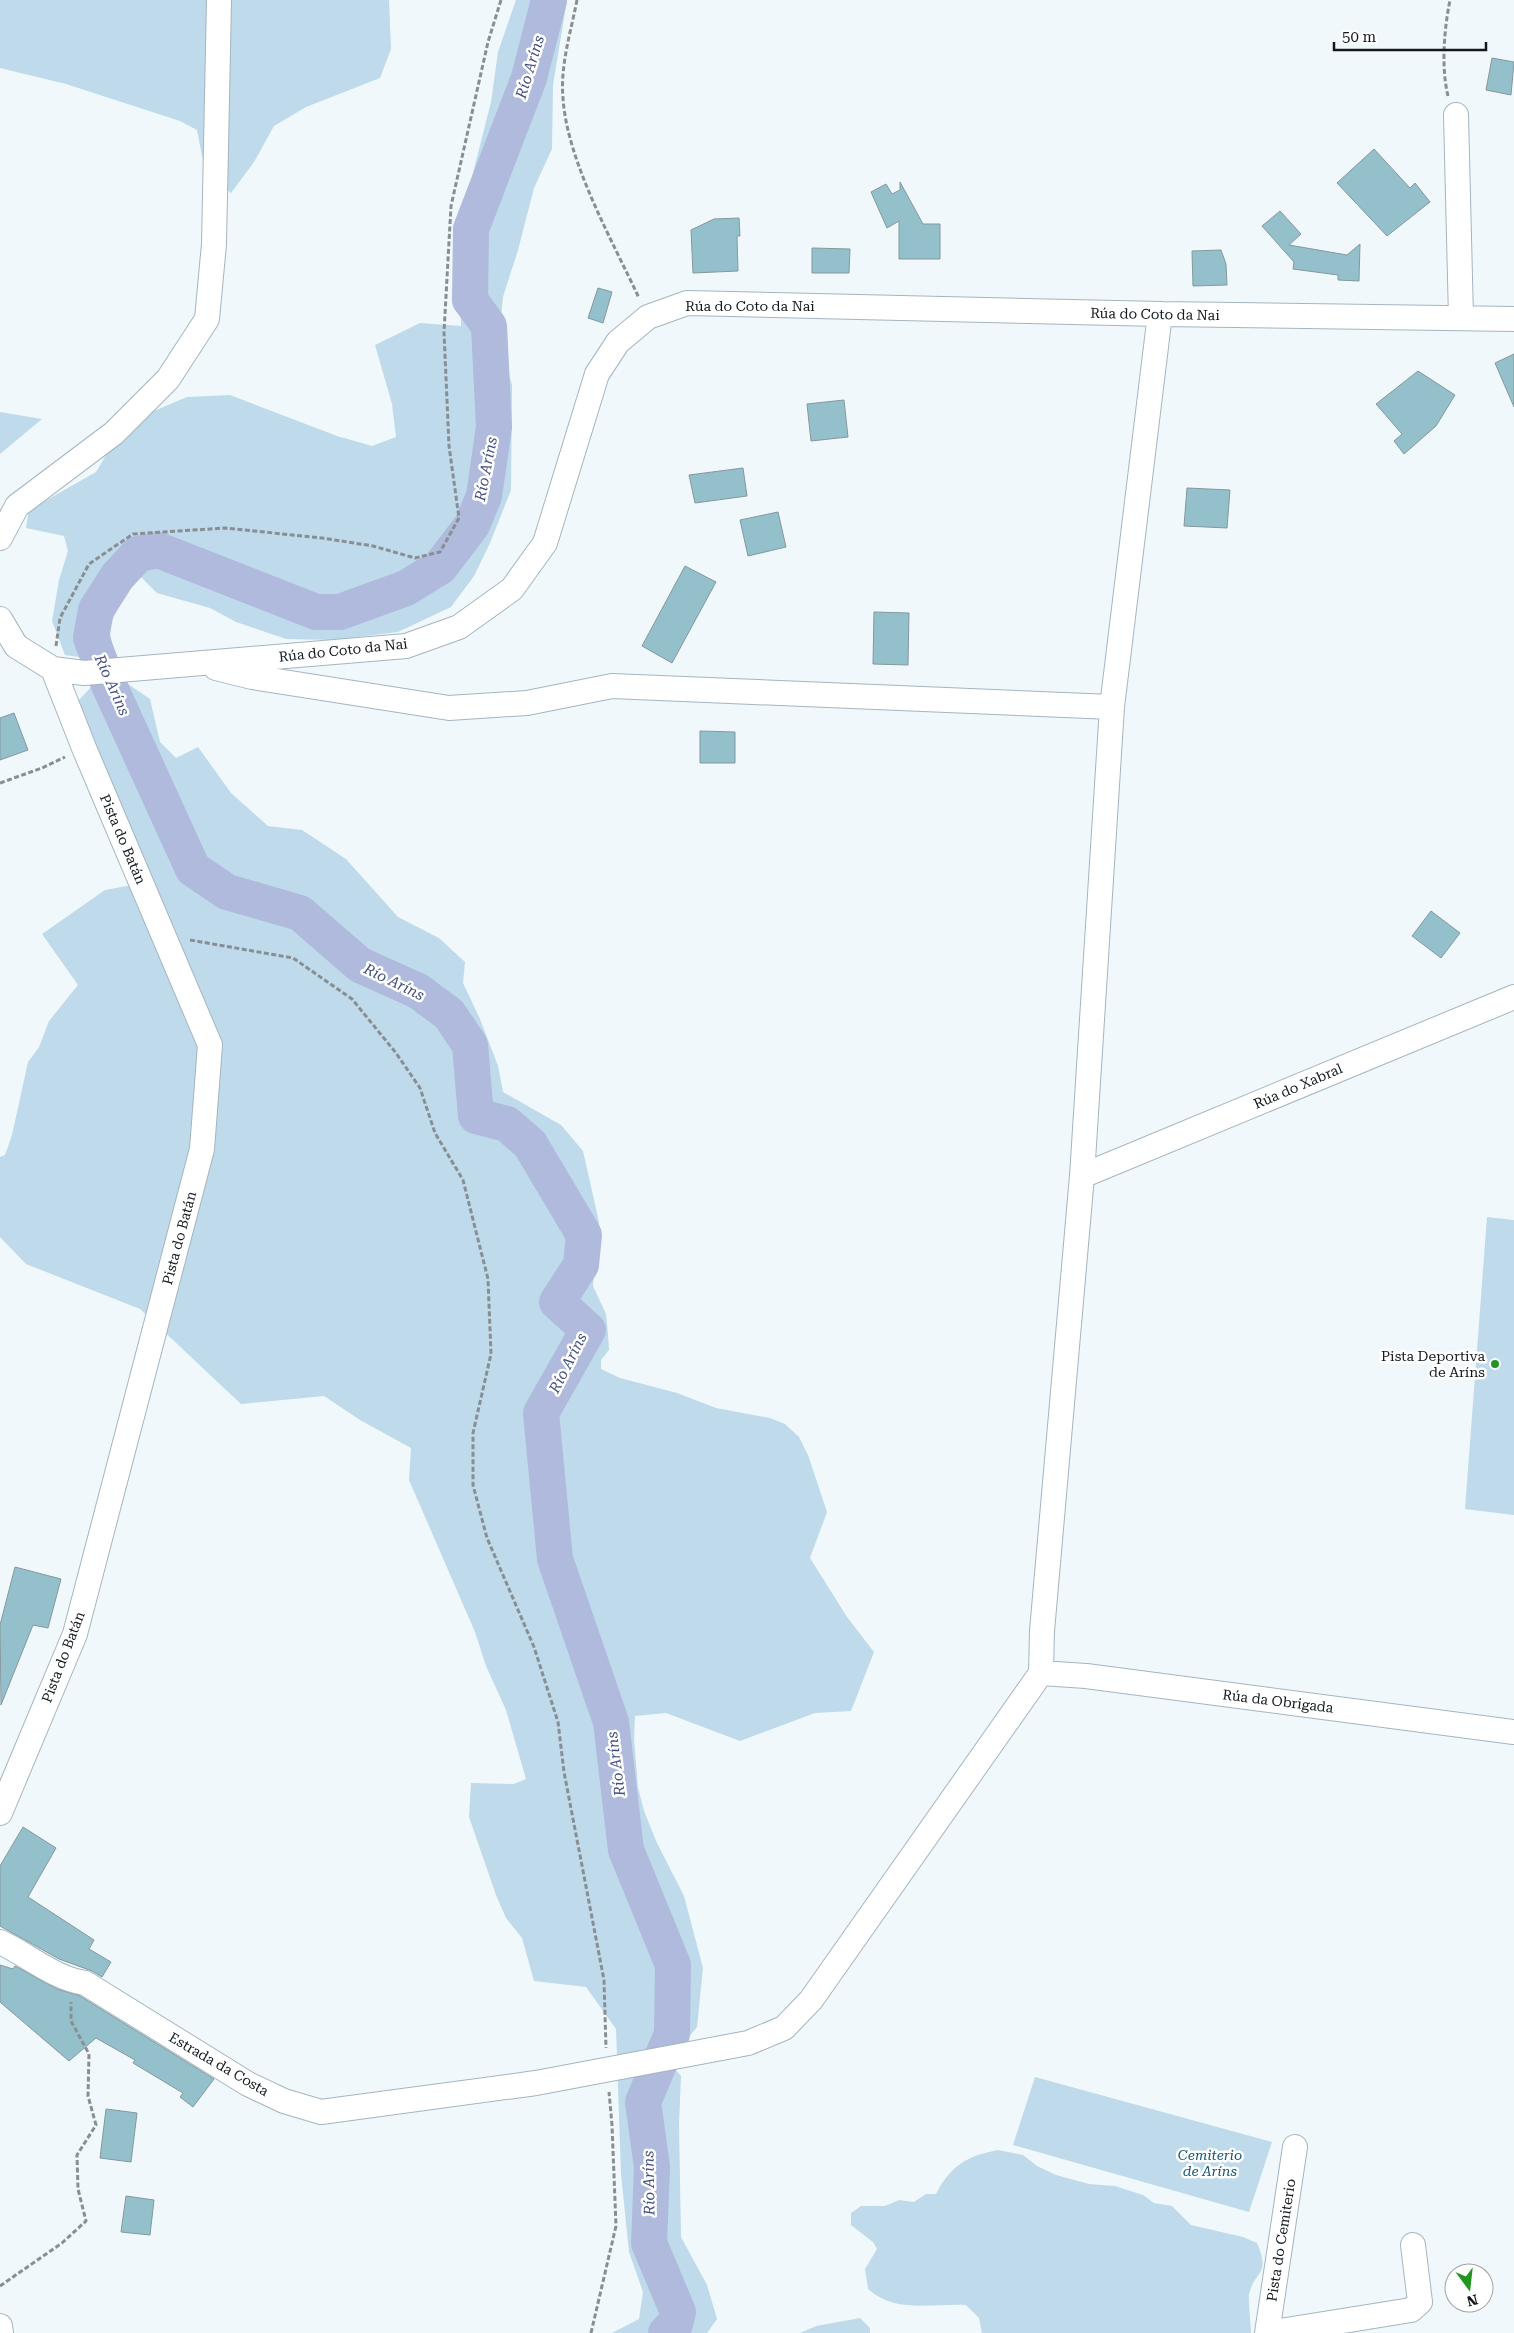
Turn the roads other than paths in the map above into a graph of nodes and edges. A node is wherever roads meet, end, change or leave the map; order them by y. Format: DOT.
graph roads {
  1 [pos="219,0"];
  2 [pos="1456,116"];
  3 [pos="1160,314"];
  4 [pos="1461,318"];
  5 [pos="1514,319"];
  6 [pos="0,538"];
  7 [pos="0,618"];
  8 [pos="200,663"];
  9 [pos="53,669"];
  10 [pos="1112,707"];
  11 [pos="1514,996"];
  12 [pos="1082,1176"];
  13 [pos="1041,1673"];
  14 [pos="1514,1732"];
  15 [pos="0,1814"];
  16 [pos="0,1942"];
  17 [pos="1295,2147"];
  18 [pos="1413,2245"];
  19 [pos="0,2326"];
  20 [pos="1,2333"];
  21 [pos="1267,2333"];
  1 -- 6 [label="street"];
  2 -- 4 [label="street"];
  3 -- 4 [label="street, Rúa do Coto da Nai"];
  3 -- 8 [label="street, Rúa do Coto da Nai"];
  3 -- 10 [label="street"];
  4 -- 5 [label="street, Rúa do Coto da Nai"];
  7 -- 9 [label="street"];
  8 -- 9 [label="street, Rúa do Coto da Nai"];
  8 -- 10 [label="street"];
  9 -- 15 [label="street, Pista do Batán"];
  10 -- 12 [label="street"];
  11 -- 12 [label="street, Rúa do Xabral"];
  12 -- 13 [label="street"];
  13 -- 14 [label="street, Rúa da Obrigada"];
  13 -- 16 [label="street, Estrada da Costa"];
  17 -- 21 [label="street, Pista do Cemiterio"];
  18 -- 21 [label="street"];
  19 -- 20 [label="street"];
}
